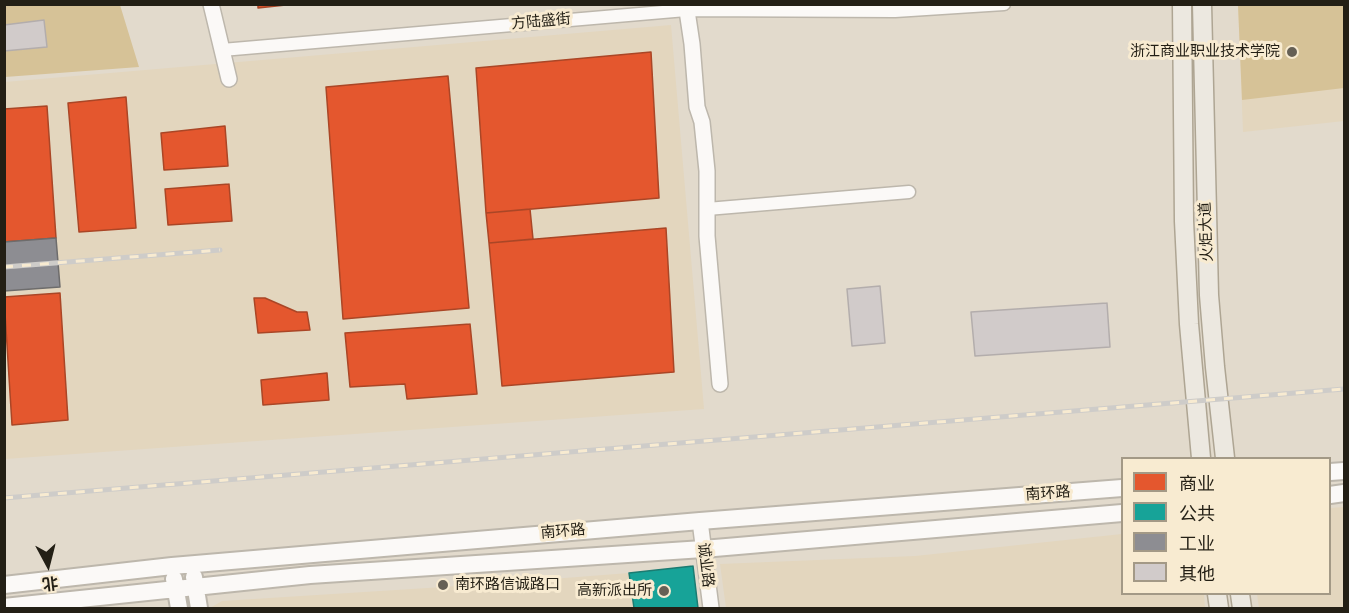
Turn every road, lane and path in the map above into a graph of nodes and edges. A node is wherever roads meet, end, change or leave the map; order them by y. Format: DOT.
graph roads {
  1 [pos="211,4"];
  2 [pos="1004,4"];
  3 [pos="1182,4"];
  4 [pos="1202,4"];
  5 [pos="686,7"];
  6 [pos="222,50"];
  7 [pos="229,79"];
  8 [pos="909,192"];
  9 [pos="707,209"];
  10 [pos="720,384"];
  11 [pos="1201,457"];
  12 [pos="1225,457"];
  13 [pos="1121,488"];
  14 [pos="1121,513"];
  15 [pos="700,520"];
  16 [pos="704,549"];
  17 [pos="192,565"];
  18 [pos="172,566"];
  19 [pos="4,585"];
  20 [pos="195,587"];
  21 [pos="175,589"];
  22 [pos="4,607"];
  23 [pos="178,609"];
  24 [pos="199,609"];
  25 [pos="711,609"];
  1 -- 6 [label="street"];
  2 -- 5 [label="street, 方陆盛街"];
  3 -- 11 [label="main road, 火炬大道"];
  4 -- 12 [label="main road, 火炬大道"];
  5 -- 6 [label="street, 方陆盛街"];
  5 -- 9 [label="street"];
  6 -- 7 [label="street"];
  8 -- 9 [label="street"];
  9 -- 10 [label="street"];
  13 -- 15 [label="main road, 南环路"];
  14 -- 16 [label="main road, 南环路"];
  15 -- 16 [label="street, 诚业路"];
  15 -- 17 [label="main road, 南环路"];
  16 -- 20 [label="main road, 南环路"];
  16 -- 25 [label="street, 诚业路"];
  17 -- 18 [label="main road, 南环路"];
  17 -- 20 [label="main road"];
  18 -- 19 [label="main road, 南环路"];
  18 -- 21 [label="main road"];
  20 -- 21 [label="main road, 南环路"];
  20 -- 24 [label="main road"];
  21 -- 22 [label="main road, 南环路"];
  21 -- 23 [label="main road"];
}
